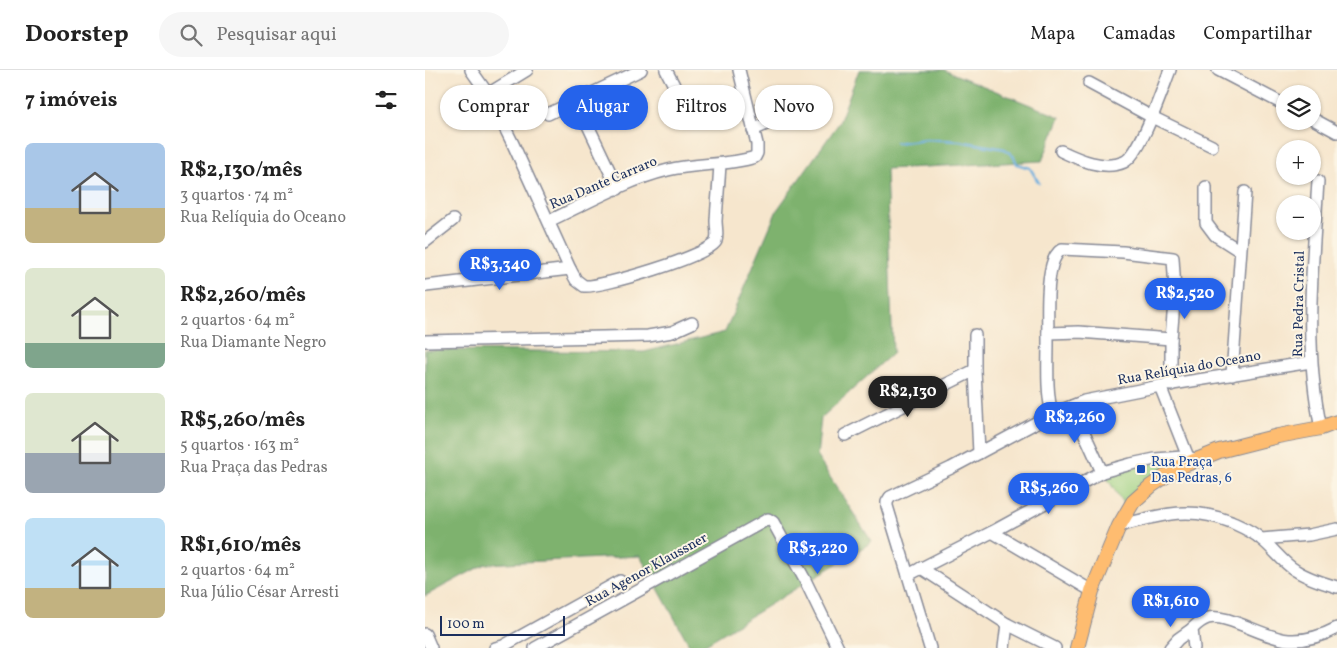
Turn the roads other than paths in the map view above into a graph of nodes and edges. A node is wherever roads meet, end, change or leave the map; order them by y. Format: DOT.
graph roads {
  1 [pos="471,70"];
  2 [pos="527,70"];
  3 [pos="641,70"];
  4 [pos="666,70"];
  5 [pos="739,70"];
  6 [pos="1170,70"];
  7 [pos="1218,70"];
  8 [pos="1242,75"];
  9 [pos="1089,83"];
  10 [pos="482,85"];
  11 [pos="503,85"];
  12 [pos="608,85"];
  13 [pos="674,85"];
  14 [pos="1276,99"];
  15 [pos="558,109"];
  16 [pos="549,114"];
  17 [pos="1152,117"];
  18 [pos="1321,123"];
  19 [pos="506,130"];
  20 [pos="590,130"];
  21 [pos="753,130"];
  22 [pos="1337,132"];
  23 [pos="1213,146"];
  24 [pos="1061,151"];
  25 [pos="720,164"];
  26 [pos="1318,185"];
  27 [pos="1206,187"];
  28 [pos="618,188"];
  29 [pos="1245,192"];
  30 [pos="453,220"];
  31 [pos="549,221"];
  32 [pos="425,242"];
  33 [pos="1240,251"];
  34 [pos="571,269"];
  35 [pos="425,286"];
  36 [pos="692,323"];
  37 [pos="1048,333"];
  38 [pos="975,334"];
  39 [pos="1171,339"];
  40 [pos="425,341"];
  41 [pos="1311,362"];
  42 [pos="975,370"];
  43 [pos="1232,375"];
  44 [pos="1165,385"];
  45 [pos="1072,406"];
  46 [pos="1051,414"];
  47 [pos="1337,422"];
  48 [pos="1321,428"];
  49 [pos="845,435"];
  50 [pos="979,453"];
  51 [pos="1193,458"];
  52 [pos="1102,472"];
  53 [pos="1119,526"];
  54 [pos="1337,529"];
  55 [pos="993,532"];
  56 [pos="1262,540"];
  57 [pos="921,568"];
  58 [pos="908,575"];
  59 [pos="620,581"];
  60 [pos="1337,587"];
  61 [pos="1092,590"];
  62 [pos="1007,624"];
  63 [pos="1337,628"];
  64 [pos="1192,629"];
  65 [pos="425,634"];
  66 [pos="502,647"];
  67 [pos="431,648"];
  68 [pos="535,648"];
  69 [pos="839,648"];
  70 [pos="930,648"];
  71 [pos="1004,648"];
  72 [pos="1055,648"];
  73 [pos="1077,648"];
  74 [pos="1170,648"];
  75 [pos="1194,648"];
  1 -- 10 [label="street"];
  2 -- 11 [label="street"];
  3 -- 12 [label="street"];
  4 -- 13 [label="street"];
  5 -- 21 [label="street"];
  6 -- 17 [label="street"];
  7 -- 8 [label="street"];
  8 -- 14 [label="street"];
  9 -- 17 [label="street"];
  15 -- 16 [label="street"];
  17 -- 23 [label="street"];
  17 -- 24 [label="street"];
  18 -- 22 [label="street"];
  19 -- 31 [label="street"];
  20 -- 28 [label="street"];
  21 -- 25 [label="street, Rua Dante Carraro"];
  25 -- 28 [label="street, Rua Dante Carraro"];
  25 -- 34 [label="street"];
  26 -- 41 [label="street, Rua Pedra Cristal"];
  27 -- 33 [label="street"];
  28 -- 31 [label="street, Rua Dante Carraro"];
  29 -- 33 [label="street"];
  30 -- 32 [label="street"];
  31 -- 34 [label="street"];
  33 -- 43 [label="street"];
  34 -- 35 [label="street"];
  36 -- 40 [label="street"];
  37 -- 39 [label="street"];
  37 -- 39 [label="street"];
  37 -- 46 [label="street"];
  38 -- 42 [label="street"];
  39 -- 44 [label="street"];
  41 -- 43 [label="street, Rua Relíquia do Oceano"];
  41 -- 48 [label="street, Rua Pedra Cristal"];
  42 -- 49 [label="street"];
  42 -- 50 [label="street"];
  43 -- 44 [label="street, Rua Relíquia do Oceano"];
  44 -- 45 [label="street, Rua Relíquia do Oceano"];
  44 -- 51 [label="street"];
  45 -- 46 [label="street, Rua Relíquia do Oceano"];
  45 -- 52 [label="street"];
  46 -- 50 [label="street, Rua Relíquia do Oceano"];
  47 -- 48 [label="main road"];
  48 -- 51 [label="main road"];
  50 -- 58 [label="street, Rua Relíquia do Oceano"];
  51 -- 52 [label="street"];
  51 -- 53 [label="main road"];
  52 -- 55 [label="street"];
  53 -- 56 [label="street"];
  53 -- 61 [label="main road"];
  54 -- 56 [label="street"];
  55 -- 57 [label="street"];
  55 -- 61 [label="street"];
  56 -- 60 [label="street"];
  57 -- 58 [label="street"];
  57 -- 62 [label="street"];
  58 -- 70 [label="street"];
  59 -- 66 [label="street"];
  61 -- 73 [label="main road"];
  62 -- 71 [label="street"];
  62 -- 72 [label="street"];
  63 -- 64 [label="street"];
  64 -- 74 [label="street"];
  64 -- 75 [label="street"];
  65 -- 67 [label="street"];
  68 -- 69 [label="street, Rua Agenor Klaussner"];
}
